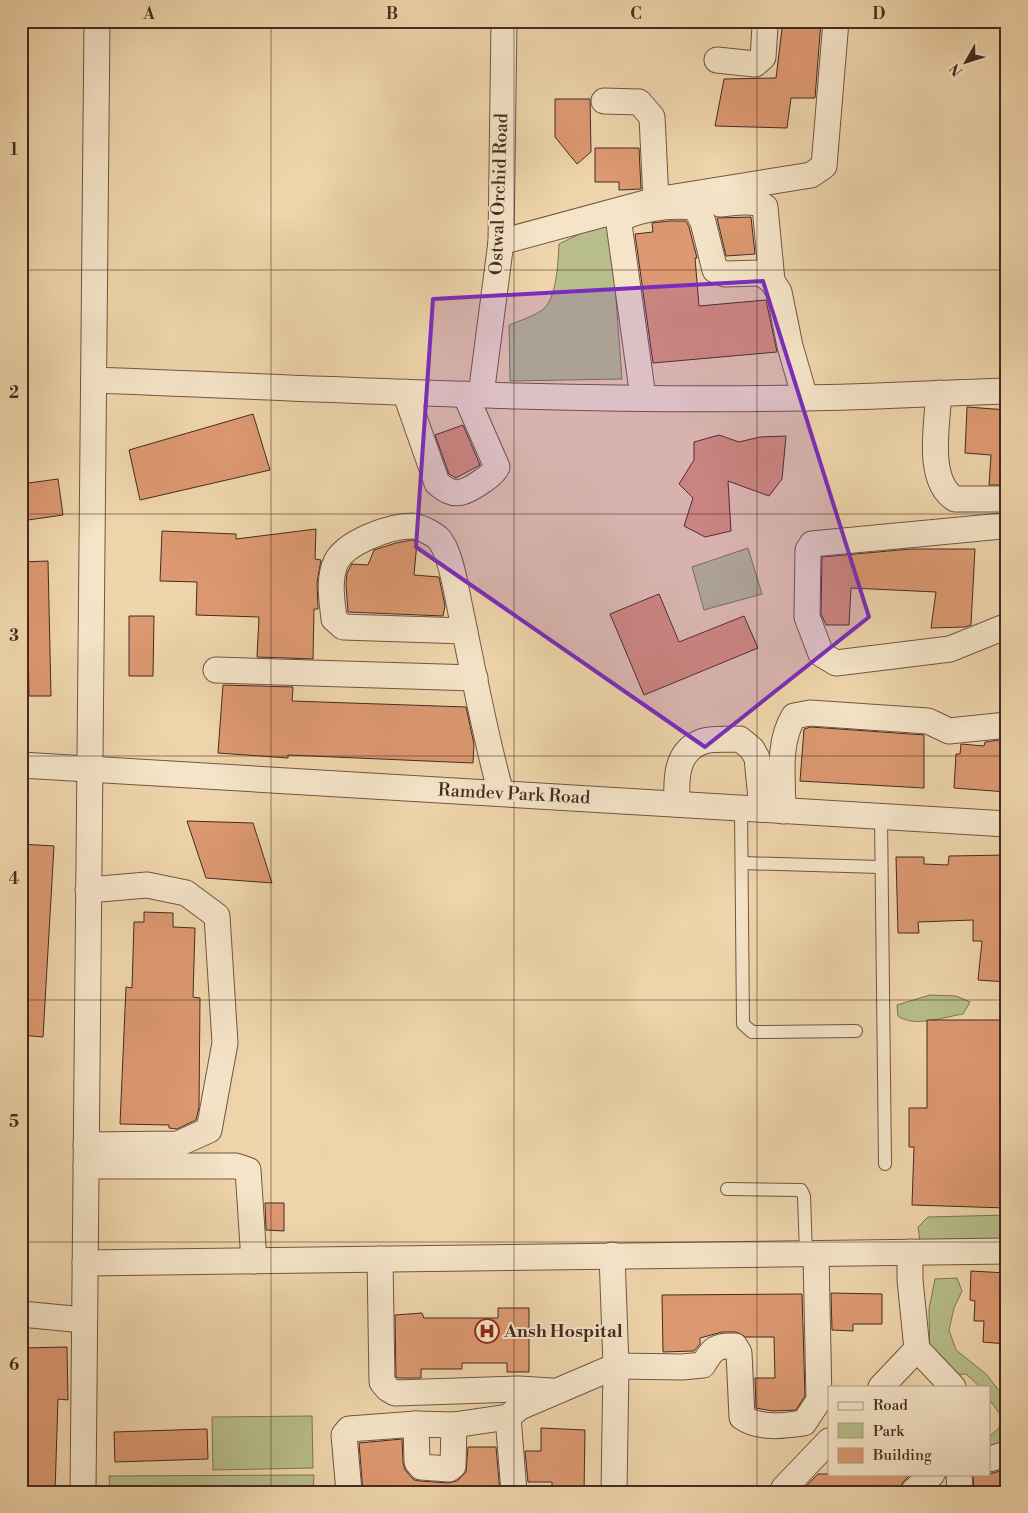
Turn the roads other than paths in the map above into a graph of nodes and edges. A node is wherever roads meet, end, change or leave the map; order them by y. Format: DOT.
graph roads {
  1 [pos="97,21"];
  2 [pos="504,21"];
  3 [pos="763,21"];
  4 [pos="836,21"];
  5 [pos="717,60"];
  6 [pos="604,101"];
  7 [pos="656,200"];
  8 [pos="696,207"];
  9 [pos="501,242"];
  10 [pos="772,280"];
  11 [pos="94,380"];
  12 [pos="1007,391"];
  13 [pos="405,392"];
  14 [pos="939,393"];
  15 [pos="473,395"];
  16 [pos="644,397"];
  17 [pos="805,398"];
  18 [pos="1007,499"];
  19 [pos="1002,526"];
  20 [pos="1007,626"];
  21 [pos="465,631"];
  22 [pos="216,670"];
  23 [pos="475,678"];
  24 [pos="1007,725"];
  25 [pos="21,766"];
  26 [pos="90,768"];
  27 [pos="500,793"];
  28 [pos="677,804"];
  29 [pos="762,809"];
  30 [pos="881,816"];
  31 [pos="1007,824"];
  32 [pos="742,863"];
  33 [pos="880,867"];
  34 [pos="88,890"];
  35 [pos="856,1031"];
  36 [pos="86,1156"];
  37 [pos="885,1164"];
  38 [pos="727,1189"];
  39 [pos="1007,1251"];
  40 [pos="910,1252"];
  41 [pos="811,1254"];
  42 [pos="612,1255"];
  43 [pos="380,1259"];
  44 [pos="254,1261"];
  45 [pos="85,1263"];
  46 [pos="21,1314"];
  47 [pos="84,1320"];
  48 [pos="917,1349"];
  49 [pos="616,1366"];
  50 [pos="882,1386"];
  51 [pos="952,1386"];
  52 [pos="557,1391"];
  53 [pos="508,1418"];
  54 [pos="416,1424"];
  55 [pos="454,1425"];
  56 [pos="828,1442"];
  57 [pos="1007,1454"];
  58 [pos="990,1459"];
  59 [pos="930,1476"];
  60 [pos="959,1476"];
  61 [pos="82,1492"];
  62 [pos="349,1492"];
  63 [pos="514,1492"];
  64 [pos="614,1492"];
  65 [pos="783,1492"];
  66 [pos="912,1492"];
  67 [pos="960,1492"];
  1 -- 11 [label="street"];
  2 -- 9 [label="street, Ostwal Orchid Road"];
  3 -- 5 [label="street"];
  4 -- 7 [label="street"];
  6 -- 7 [label="street"];
  7 -- 9 [label="street"];
  8 -- 10 [label="street"];
  8 -- 10 [label="street"];
  8 -- 16 [label="street"];
  9 -- 15 [label="street, Ostwal Orchid Road"];
  10 -- 17 [label="street"];
  11 -- 13 [label="street"];
  11 -- 26 [label="street"];
  12 -- 14 [label="street"];
  13 -- 15 [label="street"];
  13 -- 15 [label="street"];
  14 -- 17 [label="street"];
  14 -- 18 [label="street"];
  15 -- 16 [label="street"];
  16 -- 17 [label="street"];
  19 -- 20 [label="street"];
  21 -- 21 [label="street"];
  21 -- 23 [label="street"];
  22 -- 23 [label="street"];
  23 -- 27 [label="street"];
  24 -- 29 [label="street"];
  25 -- 26 [label="street, Ramdev Park Road"];
  26 -- 27 [label="street, Ramdev Park Road"];
  26 -- 34 [label="street"];
  27 -- 28 [label="street, Ramdev Park Road"];
  28 -- 29 [label="street, Ramdev Park Road"];
  28 -- 29 [label="street"];
  29 -- 30 [label="street, Ramdev Park Road"];
  29 -- 32 [label="lane"];
  30 -- 31 [label="street, Ramdev Park Road"];
  30 -- 33 [label="lane"];
  32 -- 33 [label="lane"];
  32 -- 35 [label="lane"];
  33 -- 37 [label="lane"];
  34 -- 36 [label="street"];
  34 -- 36 [label="street"];
  36 -- 44 [label="street"];
  36 -- 45 [label="street"];
  38 -- 41 [label="lane"];
  39 -- 40 [label="street"];
  40 -- 41 [label="street"];
  40 -- 48 [label="street"];
  41 -- 42 [label="street"];
  41 -- 49 [label="street"];
  42 -- 43 [label="street"];
  42 -- 49 [label="street"];
  43 -- 44 [label="street"];
  43 -- 52 [label="street"];
  44 -- 45 [label="street"];
  45 -- 47 [label="street"];
  46 -- 47 [label="street"];
  47 -- 61 [label="street"];
  48 -- 50 [label="street"];
  48 -- 51 [label="street"];
  49 -- 52 [label="street"];
  49 -- 64 [label="street"];
  52 -- 53 [label="street"];
  53 -- 55 [label="street"];
  53 -- 63 [label="street"];
  54 -- 55 [label="street"];
  54 -- 55 [label="street"];
  54 -- 62 [label="street"];
  56 -- 65 [label="street"];
  57 -- 58 [label="street"];
  59 -- 66 [label="street"];
  60 -- 67 [label="street"];
}
